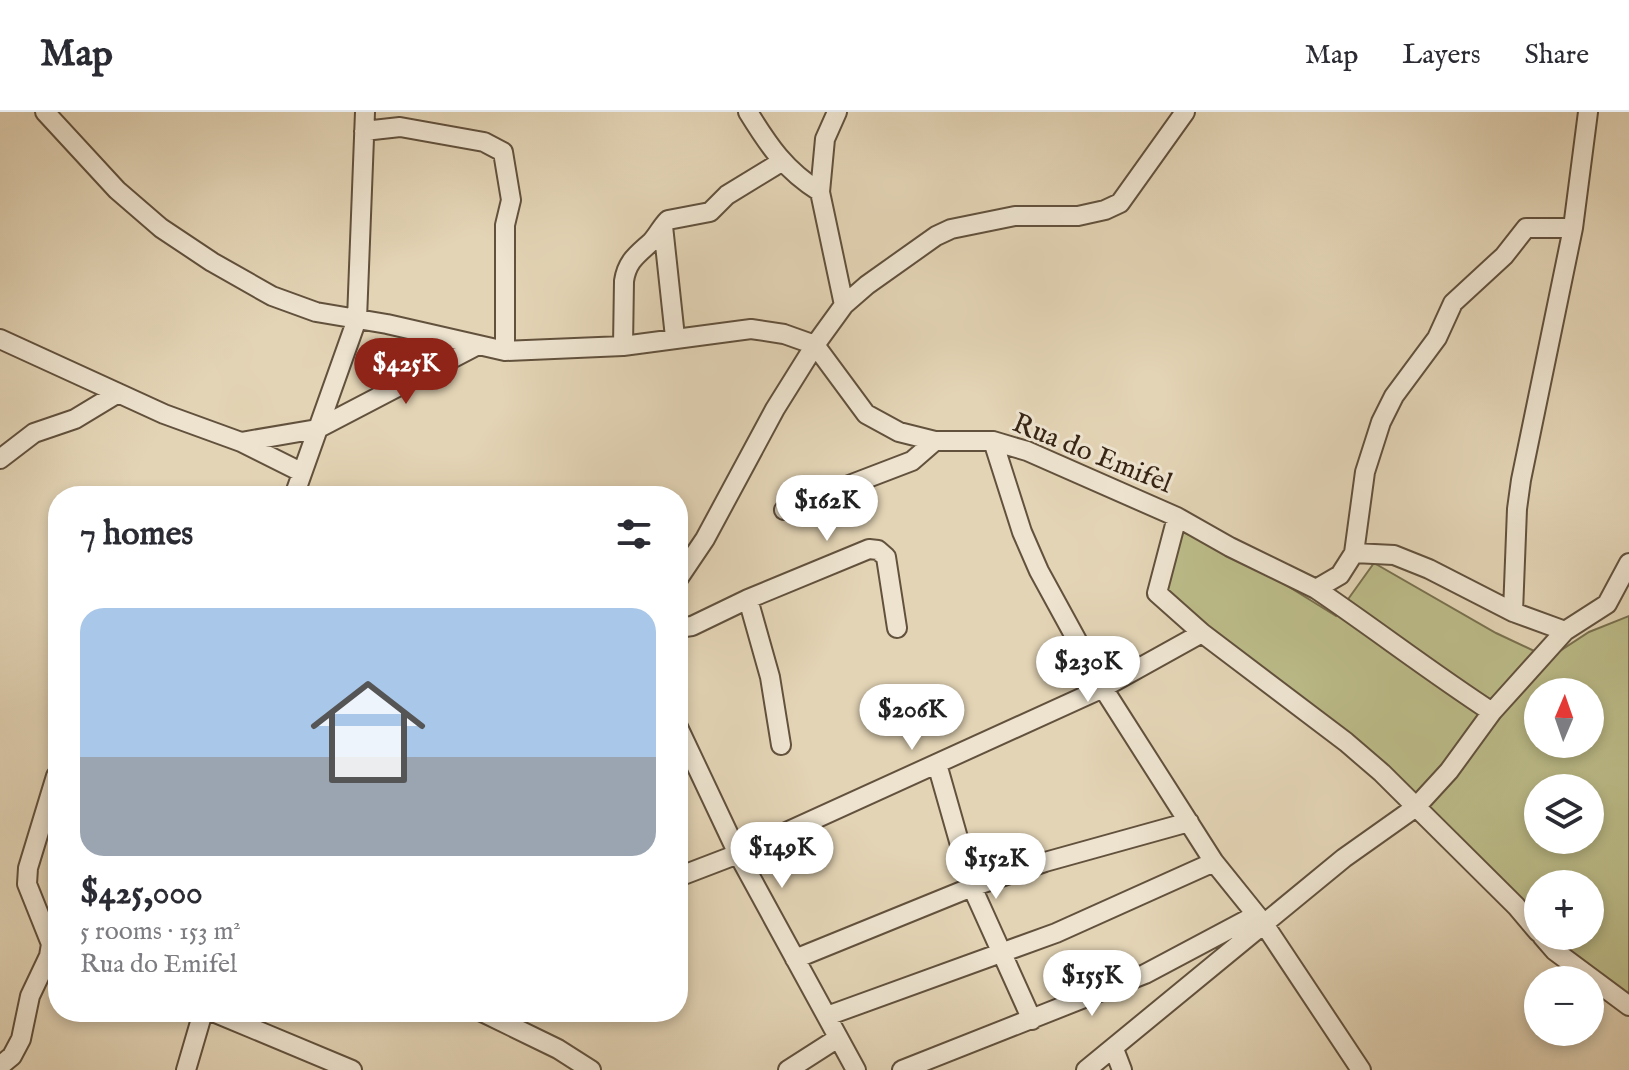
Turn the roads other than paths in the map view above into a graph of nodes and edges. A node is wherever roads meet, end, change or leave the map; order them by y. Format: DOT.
graph roads {
  1 [pos="45,112"];
  2 [pos="748,112"];
  3 [pos="837,112"];
  4 [pos="1185,112"];
  5 [pos="1588,112"];
  6 [pos="365,121"];
  7 [pos="781,162"];
  8 [pos="820,192"];
  9 [pos="663,226"];
  10 [pos="1573,228"];
  11 [pos="844,305"];
  12 [pos="357,319"];
  13 [pos="675,337"];
  14 [pos="0,339"];
  15 [pos="478,345"];
  16 [pos="815,345"];
  17 [pos="623,346"];
  18 [pos="505,351"];
  19 [pos="118,393"];
  20 [pos="317,429"];
  21 [pos="935,441"];
  22 [pos="993,441"];
  23 [pos="241,442"];
  24 [pos="0,459"];
  25 [pos="301,472"];
  26 [pos="297,486"];
  27 [pos="784,510"];
  28 [pos="1177,517"];
  29 [pos="1354,553"];
  30 [pos="1629,563"];
  31 [pos="688,564"];
  32 [pos="1316,589"];
  33 [pos="1629,596"];
  34 [pos="748,599"];
  35 [pos="1607,604"];
  36 [pos="1513,612"];
  37 [pos="688,627"];
  38 [pos="897,628"];
  39 [pos="1565,631"];
  40 [pos="1202,633"];
  41 [pos="1103,688"];
  42 [pos="1492,712"];
  43 [pos="781,745"];
  44 [pos="688,748"];
  45 [pos="937,764"];
  46 [pos="48,802"];
  47 [pos="1416,807"];
  48 [pos="1189,822"];
  49 [pos="738,854"];
  50 [pos="1214,862"];
  51 [pos="688,873"];
  52 [pos="972,887"];
  53 [pos="1524,915"];
  54 [pos="1260,919"];
  55 [pos="48,936"];
  56 [pos="1554,950"];
  57 [pos="1002,953"];
  58 [pos="48,958"];
  59 [pos="795,959"];
  60 [pos="1629,1006"];
  61 [pos="827,1016"];
  62 [pos="1032,1020"];
  63 [pos="200,1022"];
  64 [pos="237,1022"];
  65 [pos="503,1022"];
  66 [pos="838,1038"];
  67 [pos="1114,1049"];
  68 [pos="6,1061"];
  69 [pos="27,1070"];
  70 [pos="186,1070"];
  71 [pos="352,1070"];
  72 [pos="591,1070"];
  73 [pos="788,1070"];
  74 [pos="856,1070"];
  75 [pos="902,1070"];
  76 [pos="1086,1070"];
  77 [pos="1122,1070"];
  78 [pos="1361,1070"];
  1 -- 12 [label="street"];
  2 -- 7 [label="street"];
  3 -- 8 [label="street"];
  4 -- 11 [label="street"];
  5 -- 10 [label="street"];
  6 -- 12 [label="street"];
  6 -- 18 [label="street"];
  7 -- 8 [label="street"];
  7 -- 9 [label="street"];
  8 -- 11 [label="street"];
  9 -- 13 [label="street"];
  9 -- 17 [label="street"];
  10 -- 29 [label="street"];
  10 -- 36 [label="street"];
  11 -- 16 [label="street"];
  12 -- 15 [label="street"];
  12 -- 20 [label="street"];
  13 -- 16 [label="street"];
  13 -- 17 [label="street"];
  14 -- 19 [label="street"];
  15 -- 18 [label="street"];
  15 -- 20 [label="street"];
  16 -- 21 [label="street, Rua do Emifel"];
  16 -- 31 [label="street"];
  17 -- 18 [label="street"];
  19 -- 23 [label="street"];
  19 -- 24 [label="street"];
  20 -- 23 [label="street"];
  20 -- 25 [label="street"];
  21 -- 22 [label="street, Rua do Emifel"];
  21 -- 27 [label="street"];
  22 -- 28 [label="street, Rua do Emifel"];
  22 -- 41 [label="street"];
  23 -- 25 [label="street"];
  25 -- 26 [label="street"];
  28 -- 32 [label="street, Rua do Emifel"];
  28 -- 40 [label="street"];
  29 -- 32 [label="street"];
  29 -- 36 [label="street"];
  30 -- 35 [label="street"];
  32 -- 42 [label="street, Rua do Emifel"];
  33 -- 35 [label="street"];
  34 -- 37 [label="street"];
  34 -- 38 [label="street"];
  34 -- 43 [label="street"];
  35 -- 39 [label="street"];
  36 -- 39 [label="street"];
  39 -- 42 [label="street"];
  40 -- 41 [label="street"];
  40 -- 47 [label="street"];
  41 -- 45 [label="street"];
  41 -- 48 [label="street"];
  42 -- 47 [label="street"];
  44 -- 49 [label="street"];
  45 -- 49 [label="street"];
  45 -- 52 [label="street"];
  46 -- 55 [label="street"];
  47 -- 53 [label="street"];
  47 -- 54 [label="street"];
  48 -- 50 [label="street"];
  48 -- 52 [label="street"];
  49 -- 51 [label="street"];
  49 -- 59 [label="street"];
  50 -- 54 [label="street"];
  50 -- 57 [label="street"];
  52 -- 57 [label="street"];
  52 -- 59 [label="street"];
  54 -- 62 [label="street"];
  54 -- 67 [label="street"];
  54 -- 78 [label="street"];
  56 -- 60 [label="street"];
  57 -- 61 [label="street"];
  57 -- 62 [label="street"];
  58 -- 68 [label="street"];
  59 -- 61 [label="street"];
  61 -- 66 [label="street"];
  62 -- 75 [label="street"];
  63 -- 70 [label="street"];
  64 -- 71 [label="street"];
  65 -- 72 [label="street"];
  66 -- 73 [label="street"];
  66 -- 74 [label="street"];
  67 -- 76 [label="street"];
  67 -- 77 [label="street"];
  68 -- 69 [label="street"];
}
